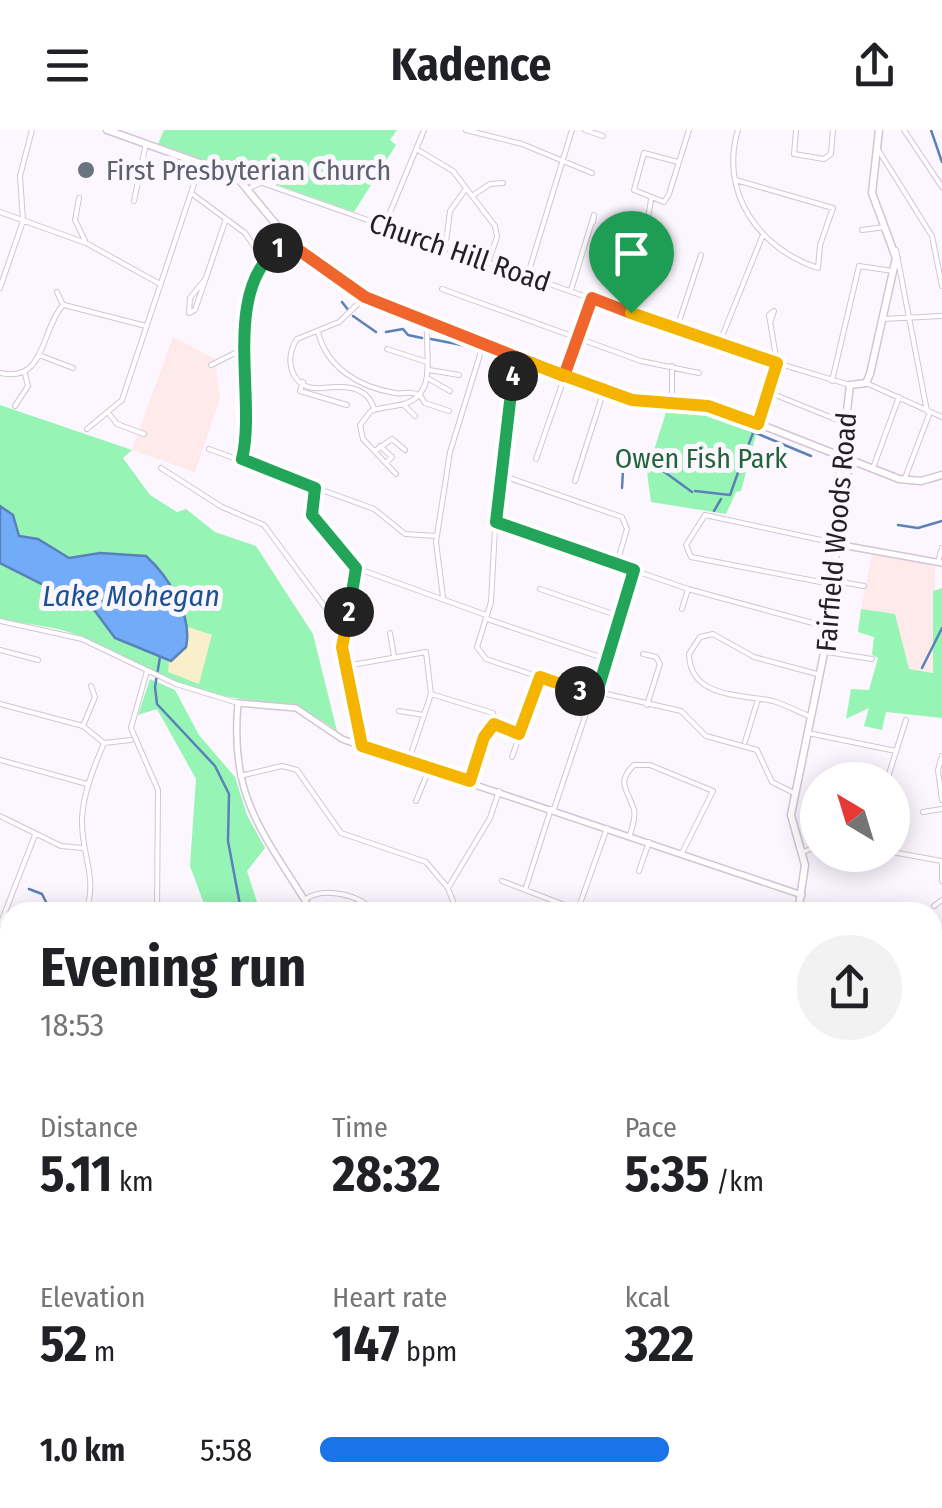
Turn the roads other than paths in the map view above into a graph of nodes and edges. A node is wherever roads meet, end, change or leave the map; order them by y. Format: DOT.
graph roads {
  1 [pos="32,130"];
  2 [pos="107,130"];
  3 [pos="424,130"];
  4 [pos="466,130"];
  5 [pos="572,130"];
  6 [pos="585,130"];
  7 [pos="689,130"];
  8 [pos="738,130"];
  9 [pos="796,130"];
  10 [pos="833,130"];
  11 [pos="879,130"];
  12 [pos="904,130"];
  13 [pos="603,136"];
  14 [pos="146,143"];
  15 [pos="877,148"];
  16 [pos="418,150"];
  17 [pos="200,162"];
  18 [pos="678,162"];
  19 [pos="562,163"];
  20 [pos="592,173"];
  21 [pos="736,180"];
  22 [pos="503,183"];
  23 [pos="248,185"];
  24 [pos="942,187"];
  25 [pos="466,189"];
  26 [pos="190,193"];
  27 [pos="472,196"];
  28 [pos="78,198"];
  29 [pos="651,199"];
  30 [pos="134,202"];
  31 [pos="0,212"];
  32 [pos="226,219"];
  33 [pos="24,221"];
  34 [pos="593,222"];
  35 [pos="384,227"];
  36 [pos="886,227"];
  37 [pos="862,230"];
  38 [pos="280,232"];
  39 [pos="762,237"];
  40 [pos="86,243"];
  41 [pos="293,246"];
  42 [pos="894,246"];
  43 [pos="277,249"];
  44 [pos="445,250"];
  45 [pos="701,254"];
  46 [pos="264,260"];
  47 [pos="488,263"];
  48 [pos="894,271"];
  49 [pos="528,274"];
  50 [pos="206,278"];
  51 [pos="160,284"];
  52 [pos="942,286"];
  53 [pos="0,288"];
  54 [pos="442,289"];
  55 [pos="572,290"];
  56 [pos="58,292"];
  57 [pos="365,297"];
  58 [pos="592,298"];
  59 [pos="63,304"];
  60 [pos="631,313"];
  61 [pos="942,316"];
  62 [pos="882,319"];
  63 [pos="910,319"];
  64 [pos="771,320"];
  65 [pos="428,323"];
  66 [pos="146,326"];
  67 [pos="677,328"];
  68 [pos="318,330"];
  69 [pos="578,338"];
  70 [pos="720,341"];
  71 [pos="483,345"];
  72 [pos="387,349"];
  73 [pos="241,350"];
  74 [pos="39,355"];
  75 [pos="516,358"];
  76 [pos="427,362"];
  77 [pos="777,363"];
  78 [pos="210,365"];
  79 [pos="672,366"];
  80 [pos="73,368"];
  81 [pos="428,370"];
  82 [pos="699,372"];
  83 [pos="0,373"];
  84 [pos="26,374"];
  85 [pos="459,375"];
  86 [pos="564,376"];
  87 [pos="428,379"];
  88 [pos="832,381"];
  89 [pos="303,382"];
  90 [pos="866,383"];
  91 [pos="850,384"];
  92 [pos="322,388"];
  93 [pos="604,390"];
  94 [pos="450,392"];
  95 [pos="768,392"];
  96 [pos="419,395"];
  97 [pos="899,397"];
  98 [pos="322,398"];
  99 [pos="403,404"];
  100 [pos="672,404"];
  101 [pos="347,405"];
  102 [pos="16,406"];
  103 [pos="374,409"];
  104 [pos="449,411"];
  105 [pos="929,412"];
  106 [pos="109,414"];
  107 [pos="414,416"];
  108 [pos="942,417"];
  109 [pos="758,424"];
  110 [pos="845,424"];
  111 [pos="87,429"];
  112 [pos="382,432"];
  113 [pos="144,434"];
  114 [pos="387,440"];
  115 [pos="210,448"];
  116 [pos="377,448"];
  117 [pos="405,450"];
  118 [pos="842,458"];
  119 [pos="242,459"];
  120 [pos="536,459"];
  121 [pos="161,468"];
  122 [pos="873,470"];
  123 [pos="396,474"];
  124 [pos="498,474"];
  125 [pos="942,476"];
  126 [pos="904,480"];
  127 [pos="575,481"];
  128 [pos="315,488"];
  129 [pos="496,522"];
  130 [pos="437,536"];
  131 [pos="836,544"];
  132 [pos="942,548"];
  133 [pos="940,563"];
  134 [pos="617,564"];
  135 [pos="356,568"];
  136 [pos="634,570"];
  137 [pos="836,583"];
  138 [pos="864,586"];
  139 [pos="540,589"];
  140 [pos="688,589"];
  141 [pos="442,597"];
  142 [pos="682,609"];
  143 [pos="618,616"];
  144 [pos="486,617"];
  145 [pos="0,623"];
  146 [pos="830,628"];
  147 [pos="344,633"];
  148 [pos="390,634"];
  149 [pos="0,650"];
  150 [pos="827,652"];
  151 [pos="643,654"];
  152 [pos="394,656"];
  153 [pos="606,658"];
  154 [pos="872,659"];
  155 [pos="38,660"];
  156 [pos="346,666"];
  157 [pos="147,671"];
  158 [pos="821,675"];
  159 [pos="540,677"];
  160 [pos="91,686"];
  161 [pos="430,694"];
  162 [pos="596,694"];
  163 [pos="758,699"];
  164 [pos="238,703"];
  165 [pos="0,704"];
  166 [pos="646,706"];
  167 [pos="400,711"];
  168 [pos="424,716"];
  169 [pos="812,717"];
  170 [pos="906,720"];
  171 [pos="494,724"];
  172 [pos="83,726"];
  173 [pos="808,733"];
  174 [pos="519,734"];
  175 [pos="132,739"];
  176 [pos="104,742"];
  177 [pos="744,744"];
  178 [pos="362,746"];
  179 [pos="896,751"];
  180 [pos="942,756"];
  181 [pos="512,758"];
  182 [pos="0,760"];
  183 [pos="409,760"];
  184 [pos="893,762"];
  185 [pos="430,768"];
  186 [pos="239,777"];
  187 [pos="470,781"];
  188 [pos="88,785"];
  189 [pos="499,792"];
  190 [pos="794,793"];
  191 [pos="942,800"];
  192 [pos="416,801"];
  193 [pos="553,809"];
  194 [pos="942,809"];
  195 [pos="923,812"];
  196 [pos="0,816"];
  197 [pos="607,828"];
  198 [pos="36,835"];
  199 [pos="630,835"];
  200 [pos="649,842"];
  201 [pos="84,848"];
  202 [pos="800,848"];
  203 [pos="682,853"];
  204 [pos="910,855"];
  205 [pos="942,861"];
  206 [pos="639,871"];
  207 [pos="805,872"];
  208 [pos="502,881"];
  209 [pos="942,882"];
  210 [pos="448,888"];
  211 [pos="525,892"];
  212 [pos="802,894"];
  213 [pos="305,900"];
  214 [pos="9,902"];
  215 [pos="88,902"];
  216 [pos="156,902"];
  217 [pos="358,902"];
  218 [pos="453,902"];
  219 [pos="552,902"];
  220 [pos="583,902"];
  221 [pos="800,902"];
  1 -- 33 [label="street"];
  2 -- 14 [label="main road"];
  3 -- 16 [label="street"];
  4 -- 19 [label="street"];
  5 -- 19 [label="street"];
  6 -- 13 [label="street"];
  7 -- 18 [label="street"];
  8 -- 21 [label="street"];
  9 -- 10 [label="street"];
  11 -- 15 [label="main road"];
  12 -- 24 [label="street"];
  14 -- 17 [label="main road"];
  14 -- 30 [label="street"];
  15 -- 36 [label="main road"];
  15 -- 52 [label="street"];
  16 -- 25 [label="street"];
  16 -- 35 [label="street"];
  17 -- 23 [label="main road"];
  17 -- 26 [label="street"];
  18 -- 29 [label="street"];
  18 -- 29 [label="street"];
  19 -- 20 [label="street"];
  19 -- 49 [label="street"];
  21 -- 39 [label="street"];
  21 -- 39 [label="street"];
  22 -- 27 [label="street"];
  23 -- 35 [label="street, Church Hill Road"];
  23 -- 38 [label="main road"];
  25 -- 27 [label="street"];
  25 -- 44 [label="street"];
  26 -- 32 [label="street"];
  26 -- 51 [label="street"];
  27 -- 47 [label="street"];
  28 -- 40 [label="street"];
  29 -- 60 [label="street"];
  31 -- 33 [label="street"];
  32 -- 46 [label="street"];
  32 -- 50 [label="street"];
  33 -- 40 [label="street"];
  33 -- 53 [label="street"];
  34 -- 55 [label="street"];
  35 -- 44 [label="street, Church Hill Road"];
  36 -- 37 [label="street"];
  36 -- 42 [label="main road"];
  38 -- 41 [label="main road"];
  38 -- 43 [label="street"];
  39 -- 70 [label="street"];
  40 -- 51 [label="street"];
  41 -- 43 [label="street"];
  41 -- 57 [label="main road"];
  42 -- 48 [label="main road"];
  42 -- 63 [label="street"];
  43 -- 46 [label="street"];
  44 -- 47 [label="street, Church Hill Road"];
  45 -- 67 [label="street"];
  46 -- 73 [label="street"];
  47 -- 49 [label="street, Church Hill Road"];
  48 -- 62 [label="main road"];
  48 -- 88 [label="street"];
  49 -- 55 [label="street, Church Hill Road"];
  50 -- 50 [label="street"];
  51 -- 66 [label="street"];
  54 -- 69 [label="street"];
  55 -- 58 [label="street, Church Hill Road"];
  56 -- 59 [label="street"];
  57 -- 65 [label="main road"];
  57 -- 68 [label="street"];
  58 -- 60 [label="street, Church Hill Road"];
  58 -- 69 [label="street"];
  59 -- 66 [label="street"];
  59 -- 74 [label="street"];
  60 -- 67 [label="street, Church Hill Road"];
  61 -- 63 [label="street"];
  62 -- 63 [label="street"];
  62 -- 90 [label="main road"];
  63 -- 105 [label="street"];
  64 -- 77 [label="street"];
  65 -- 71 [label="main road"];
  65 -- 76 [label="street"];
  66 -- 106 [label="street"];
  67 -- 70 [label="street, Church Hill Road"];
  68 -- 89 [label="street"];
  68 -- 96 [label="street"];
  69 -- 79 [label="street"];
  69 -- 86 [label="street"];
  70 -- 77 [label="street, Church Hill Road"];
  71 -- 75 [label="main road"];
  71 -- 130 [label="street"];
  72 -- 76 [label="street"];
  73 -- 78 [label="street"];
  73 -- 119 [label="street"];
  74 -- 80 [label="street"];
  74 -- 84 [label="street"];
  75 -- 86 [label="main road"];
  75 -- 124 [label="street"];
  76 -- 81 [label="street"];
  77 -- 88 [label="street, Church Hill Road"];
  77 -- 95 [label="street"];
  79 -- 82 [label="street"];
  79 -- 100 [label="street"];
  81 -- 85 [label="street"];
  81 -- 87 [label="street"];
  83 -- 84 [label="street"];
  84 -- 102 [label="street"];
  86 -- 93 [label="main road"];
  86 -- 120 [label="street"];
  87 -- 94 [label="street"];
  87 -- 96 [label="street"];
  88 -- 91 [label="street, Church Hill Road"];
  89 -- 92 [label="street"];
  89 -- 98 [label="street"];
  90 -- 91 [label="main road, Church Hill Road"];
  90 -- 97 [label="street, Church Hill Road"];
  91 -- 110 [label="main road, Fairfield Woods Road"];
  92 -- 98 [label="street"];
  92 -- 103 [label="street"];
  93 -- 100 [label="main road"];
  93 -- 127 [label="street"];
  95 -- 109 [label="street"];
  95 -- 110 [label="street"];
  96 -- 99 [label="street"];
  96 -- 104 [label="street"];
  97 -- 105 [label="street, Church Hill Road"];
  97 -- 122 [label="street"];
  98 -- 101 [label="street"];
  99 -- 103 [label="street"];
  99 -- 107 [label="street"];
  100 -- 109 [label="main road"];
  103 -- 116 [label="street"];
  105 -- 108 [label="street, Church Hill Road"];
  105 -- 126 [label="street"];
  106 -- 111 [label="street"];
  106 -- 113 [label="street"];
  109 -- 118 [label="main road"];
  110 -- 118 [label="main road, Fairfield Woods Road"];
  112 -- 114 [label="street"];
  114 -- 116 [label="street"];
  114 -- 117 [label="street"];
  115 -- 119 [label="street"];
  116 -- 123 [label="street"];
  118 -- 122 [label="main road"];
  118 -- 131 [label="main road, Fairfield Woods Road"];
  119 -- 128 [label="street"];
  121 -- 147 [label="street"];
  122 -- 126 [label="main road"];
  124 -- 129 [label="street"];
  124 -- 134 [label="street"];
  125 -- 126 [label="main road"];
  128 -- 130 [label="street"];
  128 -- 135 [label="street"];
  129 -- 134 [label="street"];
  129 -- 144 [label="street"];
  130 -- 141 [label="street"];
  131 -- 133 [label="street"];
  131 -- 137 [label="main road, Fairfield Woods Road"];
  131 -- 137 [label="street"];
  132 -- 133 [label="street"];
  134 -- 136 [label="street"];
  135 -- 141 [label="street"];
  135 -- 147 [label="street"];
  136 -- 140 [label="street"];
  136 -- 143 [label="street"];
  137 -- 138 [label="street"];
  137 -- 146 [label="main road, Fairfield Woods Road"];
  139 -- 143 [label="street"];
  140 -- 142 [label="street"];
  140 -- 146 [label="street"];
  141 -- 144 [label="street"];
  143 -- 153 [label="street"];
  144 -- 153 [label="street"];
  144 -- 159 [label="street"];
  145 -- 157 [label="street"];
  146 -- 150 [label="main road, Fairfield Woods Road"];
  147 -- 156 [label="street"];
  148 -- 152 [label="street"];
  149 -- 155 [label="street"];
  150 -- 154 [label="street"];
  150 -- 158 [label="main road, Fairfield Woods Road"];
  151 -- 166 [label="street"];
  152 -- 156 [label="street"];
  152 -- 161 [label="street"];
  153 -- 162 [label="street"];
  156 -- 178 [label="street"];
  157 -- 164 [label="street"];
  157 -- 175 [label="street"];
  158 -- 163 [label="street"];
  158 -- 169 [label="main road, Fairfield Woods Road"];
  159 -- 162 [label="street"];
  159 -- 174 [label="street"];
  160 -- 172 [label="street"];
  161 -- 168 [label="street"];
  161 -- 171 [label="street"];
  162 -- 166 [label="street"];
  162 -- 193 [label="street"];
  163 -- 169 [label="street"];
  163 -- 177 [label="street"];
  164 -- 178 [label="street"];
  164 -- 186 [label="street"];
  165 -- 172 [label="street"];
  166 -- 177 [label="street"];
  167 -- 168 [label="street"];
  168 -- 183 [label="street"];
  169 -- 173 [label="main road, Fairfield Woods Road"];
  170 -- 179 [label="street"];
  171 -- 174 [label="street"];
  171 -- 187 [label="street"];
  172 -- 176 [label="street"];
  173 -- 179 [label="street"];
  173 -- 190 [label="main road, Fairfield Woods Road"];
  174 -- 181 [label="street"];
  175 -- 176 [label="street"];
  175 -- 216 [label="street"];
  176 -- 188 [label="street"];
  177 -- 190 [label="street"];
  178 -- 183 [label="street"];
  179 -- 184 [label="street"];
  180 -- 191 [label="street"];
  182 -- 188 [label="street"];
  183 -- 185 [label="street"];
  185 -- 187 [label="street"];
  185 -- 192 [label="street"];
  186 -- 210 [label="street"];
  186 -- 213 [label="street"];
  187 -- 189 [label="street"];
  188 -- 201 [label="street"];
  189 -- 193 [label="street"];
  189 -- 210 [label="street"];
  190 -- 202 [label="main road, Fairfield Woods Road"];
  193 -- 197 [label="street"];
  193 -- 211 [label="street"];
  194 -- 195 [label="street"];
  196 -- 198 [label="street"];
  197 -- 199 [label="street"];
  197 -- 220 [label="street"];
  198 -- 201 [label="street"];
  198 -- 214 [label="street"];
  199 -- 200 [label="street"];
  199 -- 203 [label="street"];
  200 -- 203 [label="street"];
  200 -- 206 [label="street"];
  201 -- 215 [label="street"];
  203 -- 212 [label="street"];
  204 -- 205 [label="street"];
  205 -- 209 [label="street"];
  207 -- 212 [label="main road, Fairfield Woods Road"];
  208 -- 211 [label="street"];
  210 -- 218 [label="street"];
  211 -- 219 [label="street"];
  212 -- 221 [label="main road, Fairfield Woods Road"];
  213 -- 217 [label="street"];
}
